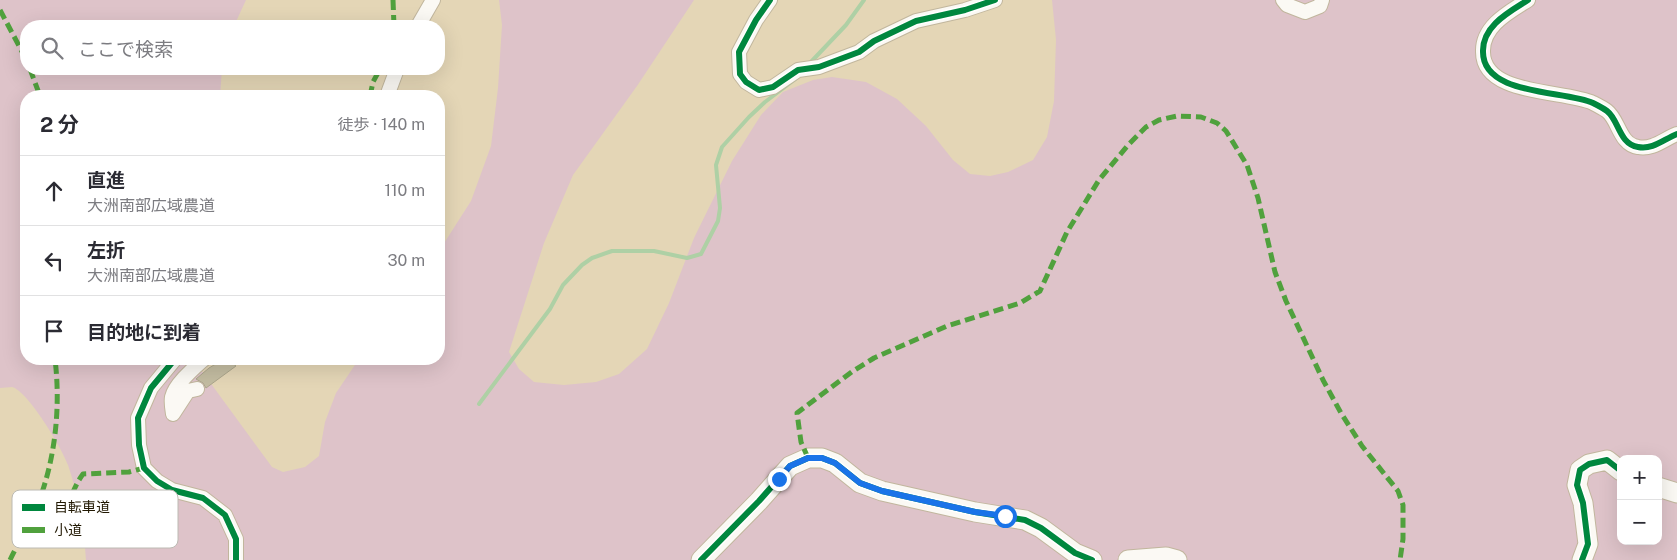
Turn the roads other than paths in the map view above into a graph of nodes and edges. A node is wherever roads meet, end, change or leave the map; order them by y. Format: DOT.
graph roads {
  1 [pos="433,0"];
  2 [pos="770,0"];
  3 [pos="995,0"];
  4 [pos="1283,0"];
  5 [pos="1322,0"];
  6 [pos="1528,0"];
  7 [pos="421,20"];
  8 [pos="395,75"];
  9 [pos="389,90"];
  10 [pos="1677,134"];
  11 [pos="170,365"];
  12 [pos="198,365"];
  13 [pos="197,389"];
  14 [pos="1617,468"];
  15 [pos="1662,488"];
  16 [pos="172,490"];
  17 [pos="178,492"];
  18 [pos="1677,493"];
  19 [pos="236,560"];
  20 [pos="701,560"];
  21 [pos="1092,560"];
  22 [pos="1128,560"];
  23 [pos="1177,560"];
  24 [pos="1582,560"];
  1 -- 7 [label="street"];
  2 -- 3 [label="street"];
  4 -- 5 [label="street"];
  6 -- 10 [label="street"];
  8 -- 9 [label="street"];
  11 -- 16 [label="street"];
  12 -- 13 [label="street"];
  14 -- 24 [label="street"];
  15 -- 18 [label="street"];
  17 -- 19 [label="street"];
  20 -- 21 [label="street"];
  22 -- 23 [label="street"];
}
